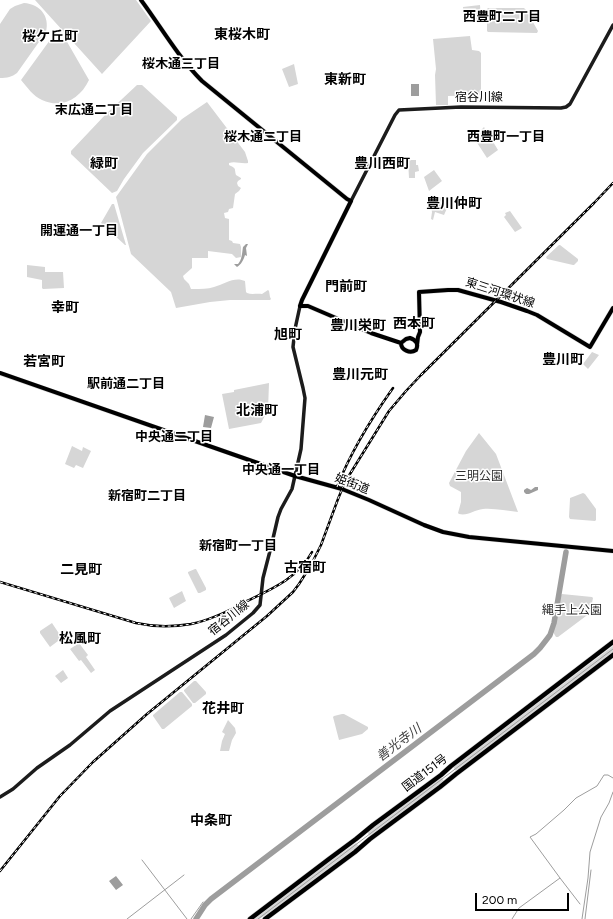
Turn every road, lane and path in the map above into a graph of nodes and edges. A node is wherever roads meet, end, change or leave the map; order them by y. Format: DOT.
graph roads {
  1 [pos="141,0"];
  2 [pos="613,25"];
  3 [pos="351,200"];
  4 [pos="300,306"];
  5 [pos="613,308"];
  6 [pos="418,337"];
  7 [pos="413,339"];
  8 [pos="402,343"];
  9 [pos="418,345"];
  10 [pos="0,373"];
  11 [pos="295,476"];
  12 [pos="613,551"];
  13 [pos="613,642"];
  14 [pos="613,656"];
  15 [pos="0,797"];
  16 [pos="250,919"];
  17 [pos="265,919"];
  1 -- 3 [label="main road"];
  2 -- 3 [label="main road, 宿谷川線"];
  3 -- 4 [label="main road"];
  4 -- 8 [label="main road"];
  4 -- 11 [label="main road, 宿谷川線"];
  5 -- 6 [label="main road, 東三河環状線"];
  6 -- 7 [label="main road"];
  6 -- 9 [label="main road, 東三河環状線"];
  7 -- 8 [label="main road"];
  7 -- 9 [label="main road"];
  8 -- 9 [label="main road"];
  10 -- 11 [label="main road, 姫街道"];
  11 -- 12 [label="main road, 姫街道"];
  11 -- 15 [label="main road, 宿谷川線"];
  13 -- 16 [label="highway, 国道151号"];
  14 -- 17 [label="highway, 国道151号"];
}
